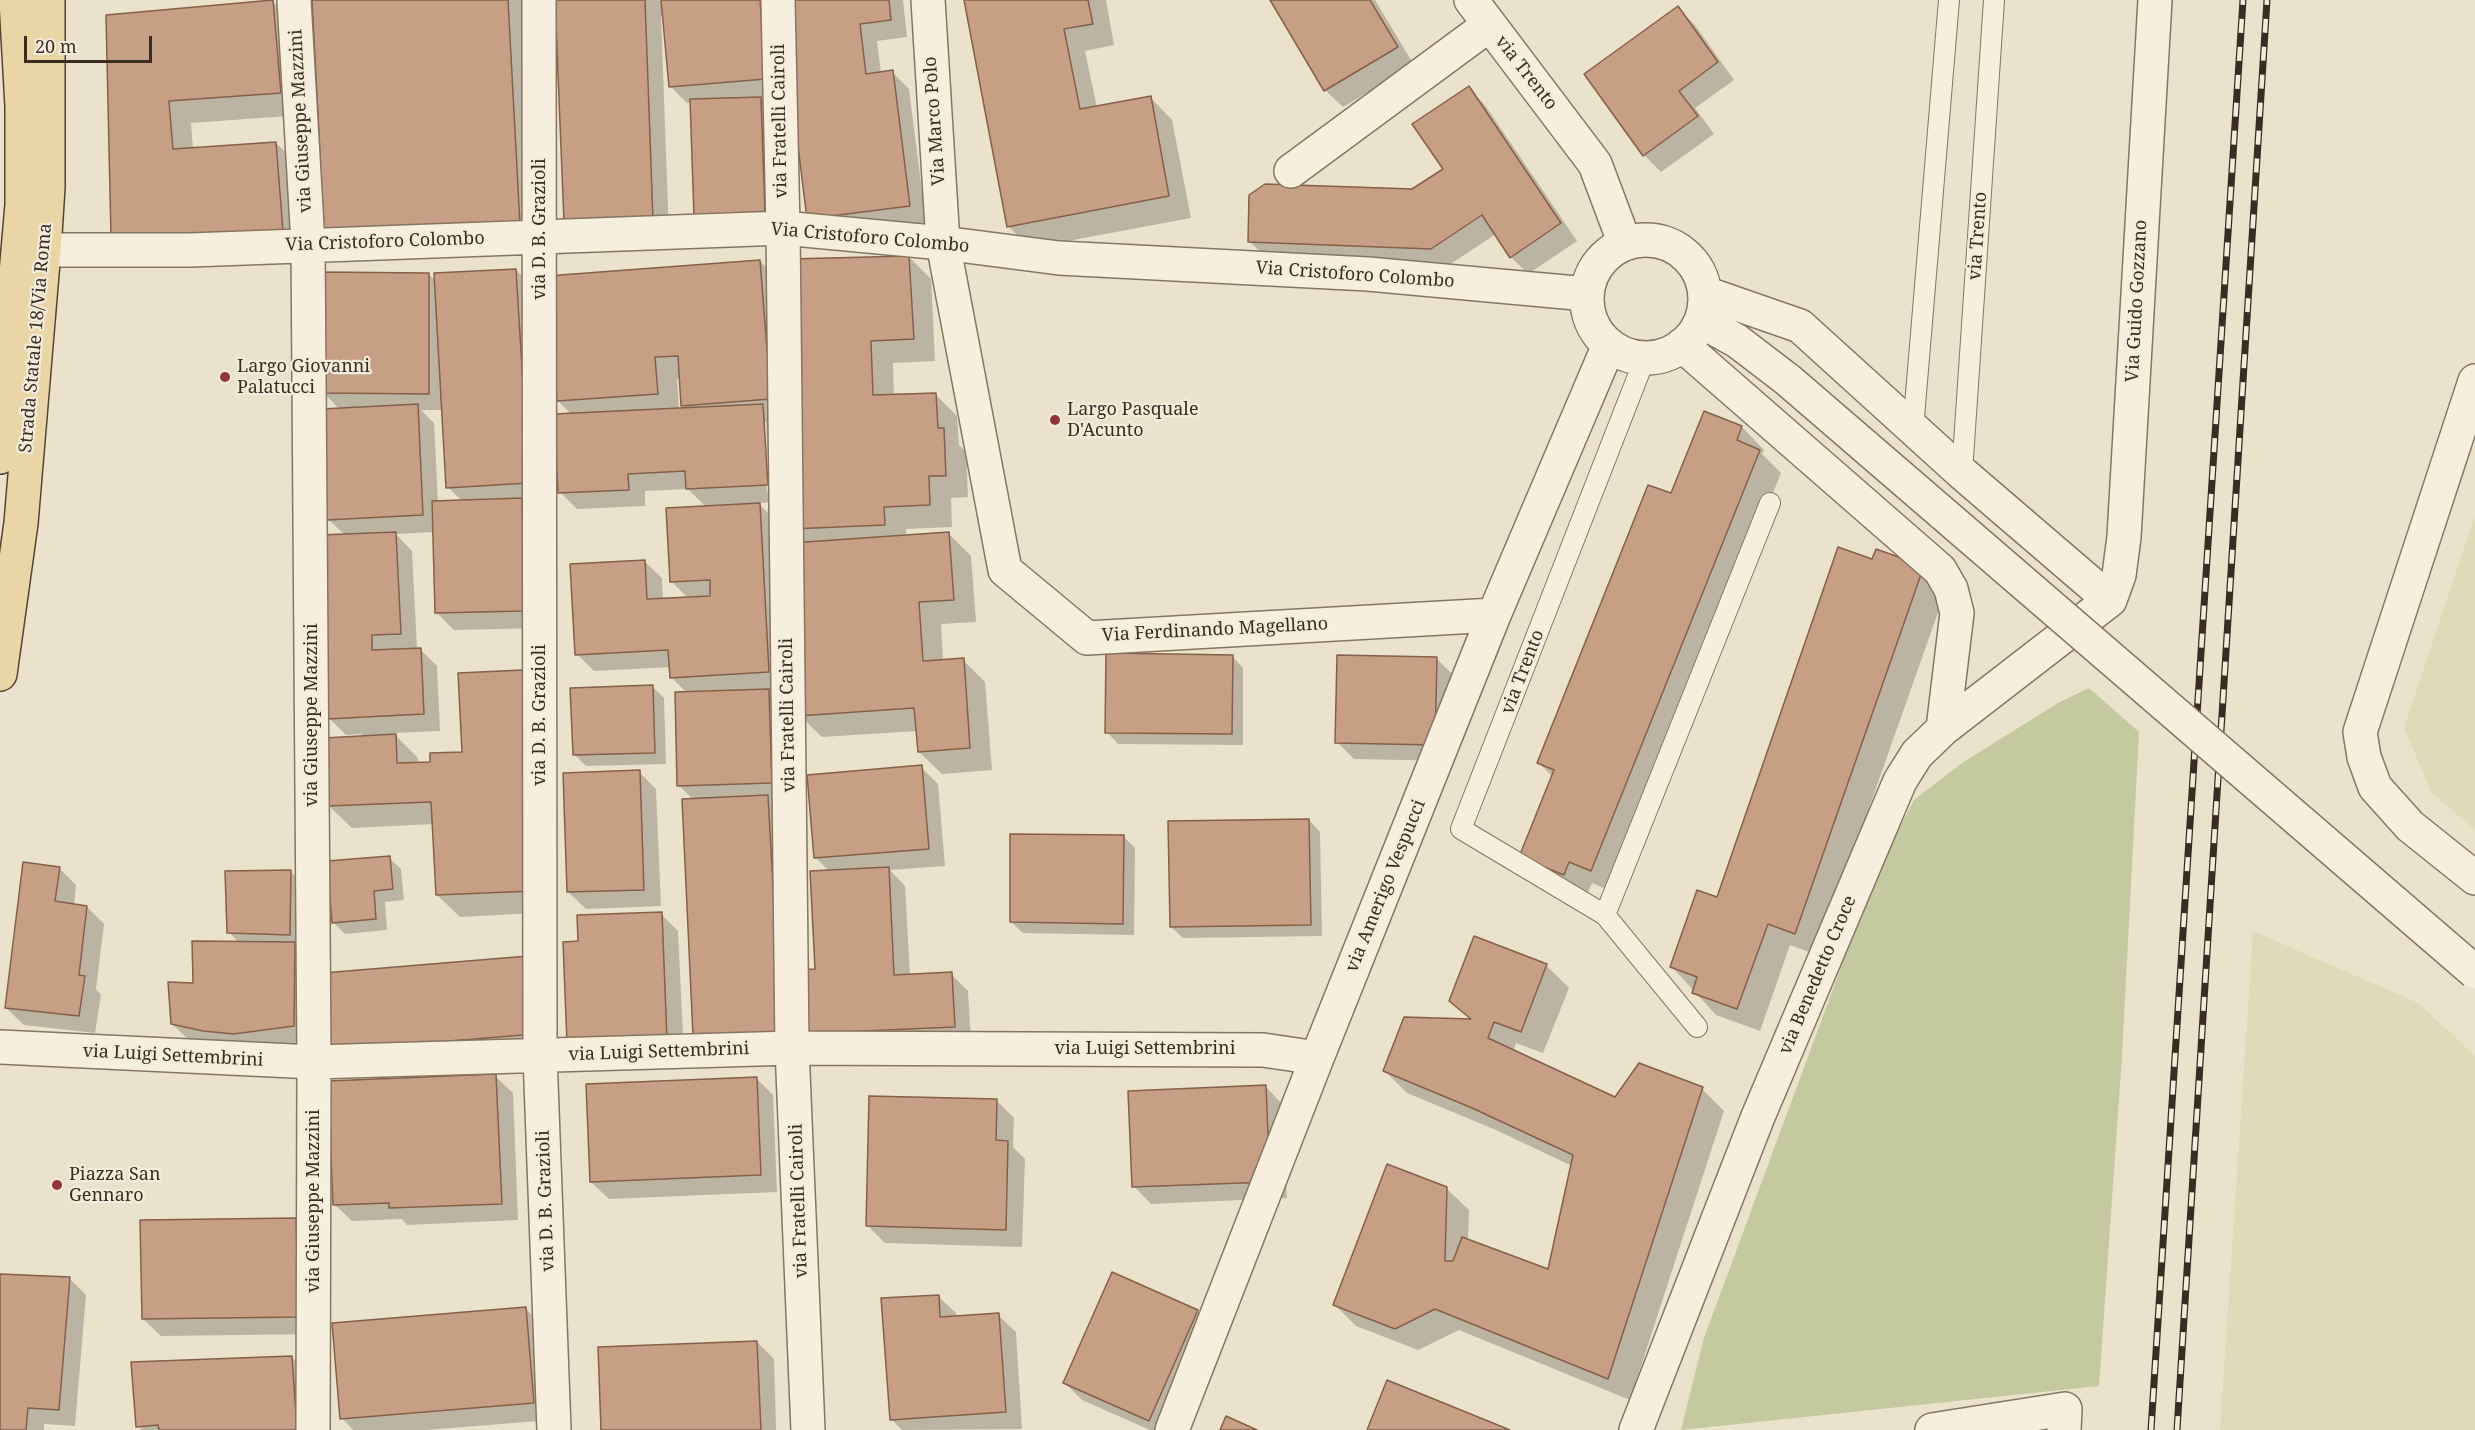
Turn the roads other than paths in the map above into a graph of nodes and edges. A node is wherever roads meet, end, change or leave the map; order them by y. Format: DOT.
graph roads {
  1 [pos="16,0"];
  2 [pos="48,0"];
  3 [pos="294,0"];
  4 [pos="539,0"];
  5 [pos="778,0"];
  6 [pos="928,0"];
  7 [pos="1949,0"];
  8 [pos="1994,0"];
  9 [pos="2155,0"];
  10 [pos="1480,12"];
  11 [pos="1291,171"];
  12 [pos="783,228"];
  13 [pos="540,237"];
  14 [pos="943,243"];
  15 [pos="308,244"];
  16 [pos="1624,244"];
  17 [pos="44,250"];
  18 [pos="1587,294"];
  19 [pos="1696,319"];
  20 [pos="1609,345"];
  21 [pos="1645,358"];
  22 [pos="2475,381"];
  23 [pos="1913,429"];
  24 [pos="0,457"];
  25 [pos="1962,473"];
  26 [pos="1770,503"];
  27 [pos="2110,600"];
  28 [pos="1494,615"];
  29 [pos="0,674"];
  30 [pos="1943,729"];
  31 [pos="2475,878"];
  32 [pos="1605,915"];
  33 [pos="2475,972"];
  34 [pos="1697,1027"];
  35 [pos="0,1047"];
  36 [pos="792,1048"];
  37 [pos="540,1056"];
  38 [pos="1317,1058"];
  39 [pos="314,1062"];
  40 [pos="2064,1419"];
  41 [pos="313,1430"];
  42 [pos="554,1430"];
  43 [pos="808,1430"];
  44 [pos="1172,1430"];
  45 [pos="1636,1430"];
  46 [pos="1932,1430"];
  1 -- 24 [label="main road, Strada Statale 18/Via Roma"];
  2 -- 17 [label="main road, Strada Statale 18/Via Roma"];
  3 -- 15 [label="street, via Giuseppe Mazzini"];
  4 -- 13 [label="street, via D. B. Grazioli"];
  5 -- 12 [label="street, via Fratelli Cairoli"];
  6 -- 14 [label="street, Via Marco Polo"];
  7 -- 23 [label="lane"];
  8 -- 25 [label="lane, via Trento"];
  9 -- 27 [label="street, Via Guido Gozzano"];
  10 -- 11 [label="street"];
  10 -- 16 [label="street, via Trento"];
  12 -- 13 [label="street, Via Cristoforo Colombo"];
  12 -- 14 [label="street, Via Cristoforo Colombo"];
  12 -- 36 [label="street, via Fratelli Cairoli"];
  13 -- 15 [label="street, Via Cristoforo Colombo"];
  13 -- 37 [label="street, via D. B. Grazioli"];
  14 -- 18 [label="street, Via Cristoforo Colombo"];
  14 -- 28 [label="street, Via Ferdinando Magellano"];
  15 -- 17 [label="street, Via Cristoforo Colombo"];
  15 -- 39 [label="street, via Giuseppe Mazzini"];
  16 -- 18 [label="street"];
  16 -- 19 [label="street"];
  17 -- 29 [label="main road, Strada Statale 18/Via Roma"];
  18 -- 20 [label="street"];
  19 -- 21 [label="street"];
  19 -- 23 [label="street"];
  19 -- 30 [label="street"];
  19 -- 33 [label="street, bridge"];
  20 -- 21 [label="street"];
  20 -- 28 [label="street, via Amerigo Vespucci"];
  21 -- 32 [label="lane, via Trento"];
  22 -- 31 [label="street"];
  23 -- 25 [label="street"];
  25 -- 27 [label="street"];
  26 -- 32 [label="lane"];
  27 -- 30 [label="street, via Benedetto Croce"];
  28 -- 38 [label="street, via Amerigo Vespucci"];
  30 -- 45 [label="street, via Benedetto Croce"];
  32 -- 34 [label="lane, via Trento"];
  35 -- 39 [label="street, via Luigi Settembrini"];
  36 -- 37 [label="street, via Luigi Settembrini"];
  36 -- 38 [label="street, via Luigi Settembrini"];
  36 -- 43 [label="street, via Fratelli Cairoli"];
  37 -- 39 [label="street, via Luigi Settembrini"];
  37 -- 42 [label="street, via D. B. Grazioli"];
  38 -- 44 [label="street, via Amerigo Vespucci"];
  39 -- 41 [label="street, via Giuseppe Mazzini"];
  40 -- 46 [label="street"];
}
